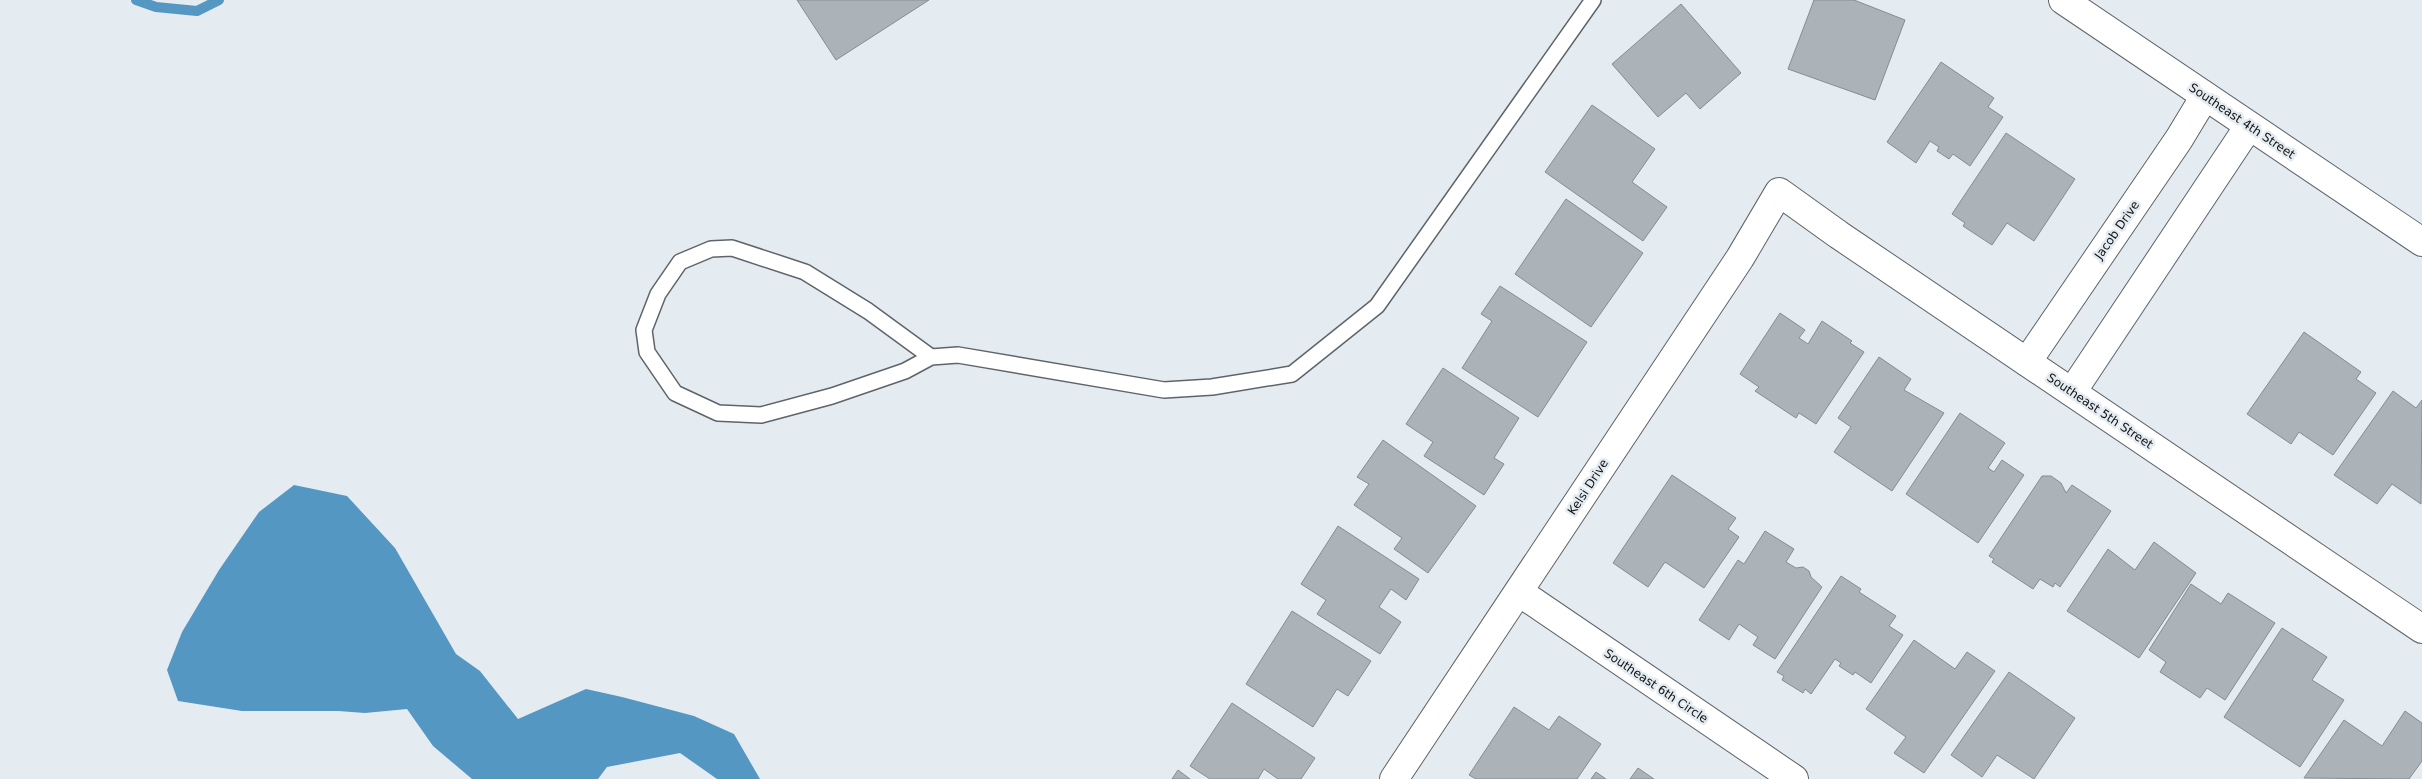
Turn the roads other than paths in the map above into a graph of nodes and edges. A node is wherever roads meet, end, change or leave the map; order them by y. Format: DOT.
graph roads {
  1 [pos="1593,0"];
  2 [pos="2063,0"];
  3 [pos="2205,96"];
  4 [pos="2250,126"];
  5 [pos="1779,192"];
  6 [pos="2422,242"];
  7 [pos="931,357"];
  8 [pos="2027,362"];
  9 [pos="2072,392"];
  10 [pos="1519,592"];
  11 [pos="2422,629"];
  12 [pos="1394,779"];
  13 [pos="1794,779"];
  1 -- 7 [label="lane"];
  2 -- 3 [label="street, Southeast 4th Street"];
  3 -- 4 [label="street, Southeast 4th Street"];
  3 -- 8 [label="street, Jacob Drive"];
  4 -- 6 [label="street, Southeast 4th Street"];
  4 -- 9 [label="street"];
  5 -- 8 [label="street, Southeast 5th Street"];
  5 -- 10 [label="street, Kelsi Drive"];
  7 -- 7 [label="lane"];
  8 -- 9 [label="street, Southeast 5th Street"];
  9 -- 11 [label="street, Southeast 5th Street"];
  10 -- 12 [label="street, Kelsi Drive"];
  10 -- 13 [label="street, Southeast 6th Circle"];
}
